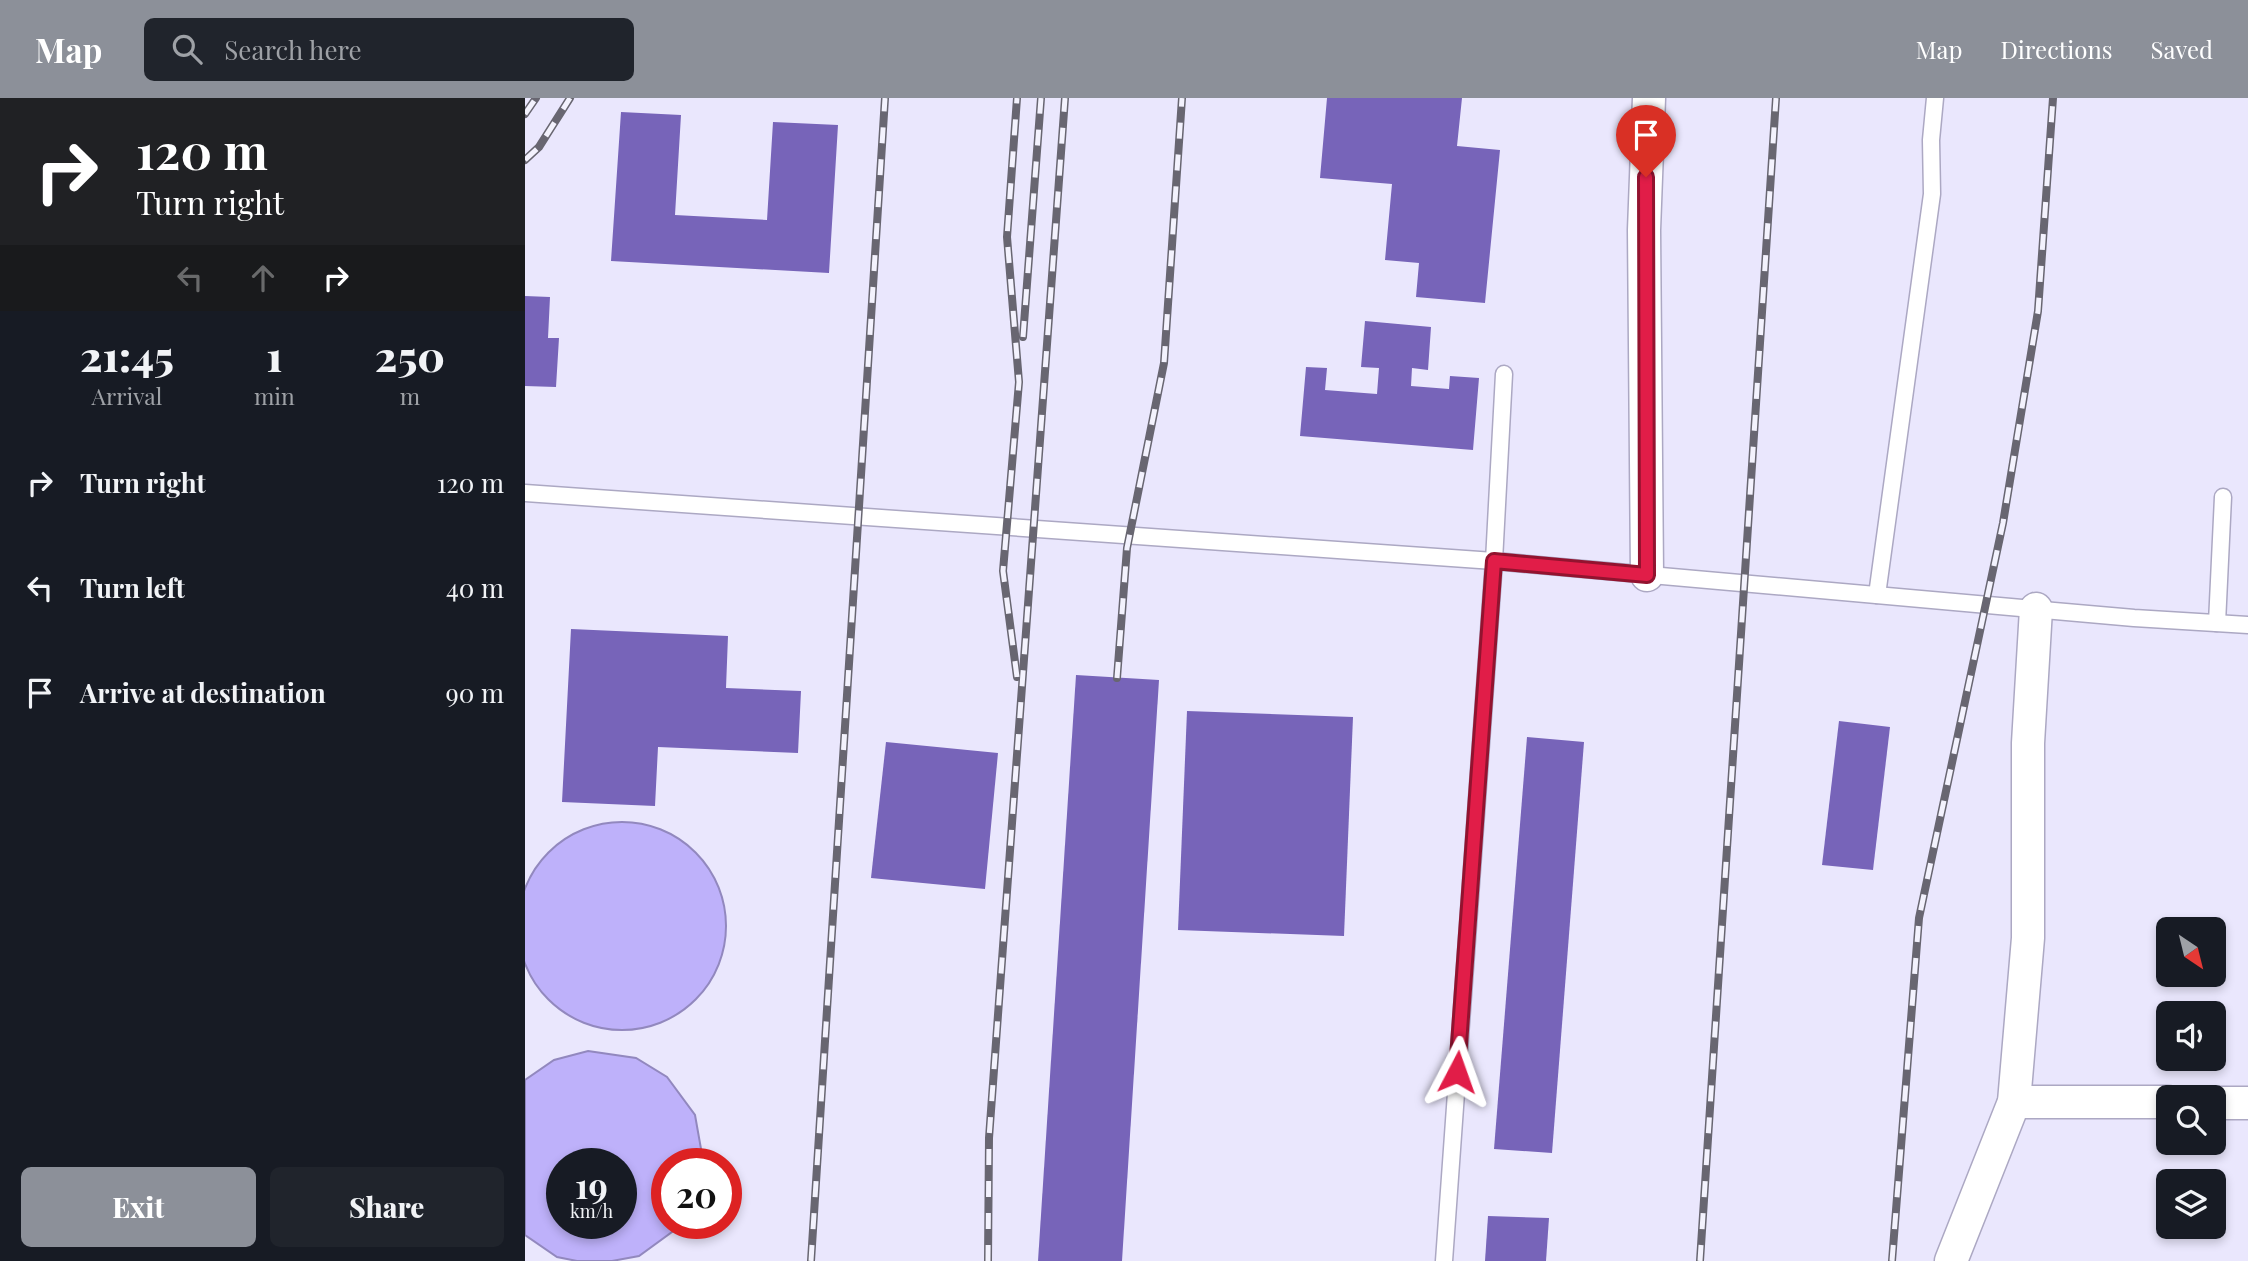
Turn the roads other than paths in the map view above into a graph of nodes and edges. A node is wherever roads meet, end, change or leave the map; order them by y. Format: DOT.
graph roads {
  1 [pos="1649,98"];
  2 [pos="1935,98"];
  3 [pos="1504,374"];
  4 [pos="525,493"];
  5 [pos="2223,497"];
  6 [pos="1494,561"];
  7 [pos="1647,575"];
  8 [pos="1877,595"];
  9 [pos="2036,609"];
  10 [pos="2217,623"];
  11 [pos="2248,625"];
  12 [pos="2014,1102"];
  13 [pos="2156,1102"];
  14 [pos="2226,1102"];
  15 [pos="2248,1102"];
  16 [pos="1444,1261"];
  17 [pos="1951,1261"];
  1 -- 7 [label="street"];
  2 -- 8 [label="lane"];
  3 -- 6 [label="lane"];
  4 -- 6 [label="lane"];
  5 -- 10 [label="lane"];
  6 -- 7 [label="lane"];
  6 -- 16 [label="lane"];
  7 -- 8 [label="lane"];
  8 -- 9 [label="lane"];
  9 -- 10 [label="lane"];
  9 -- 12 [label="street"];
  10 -- 11 [label="lane"];
  12 -- 13 [label="street"];
  12 -- 17 [label="street"];
  14 -- 15 [label="street"];
}
